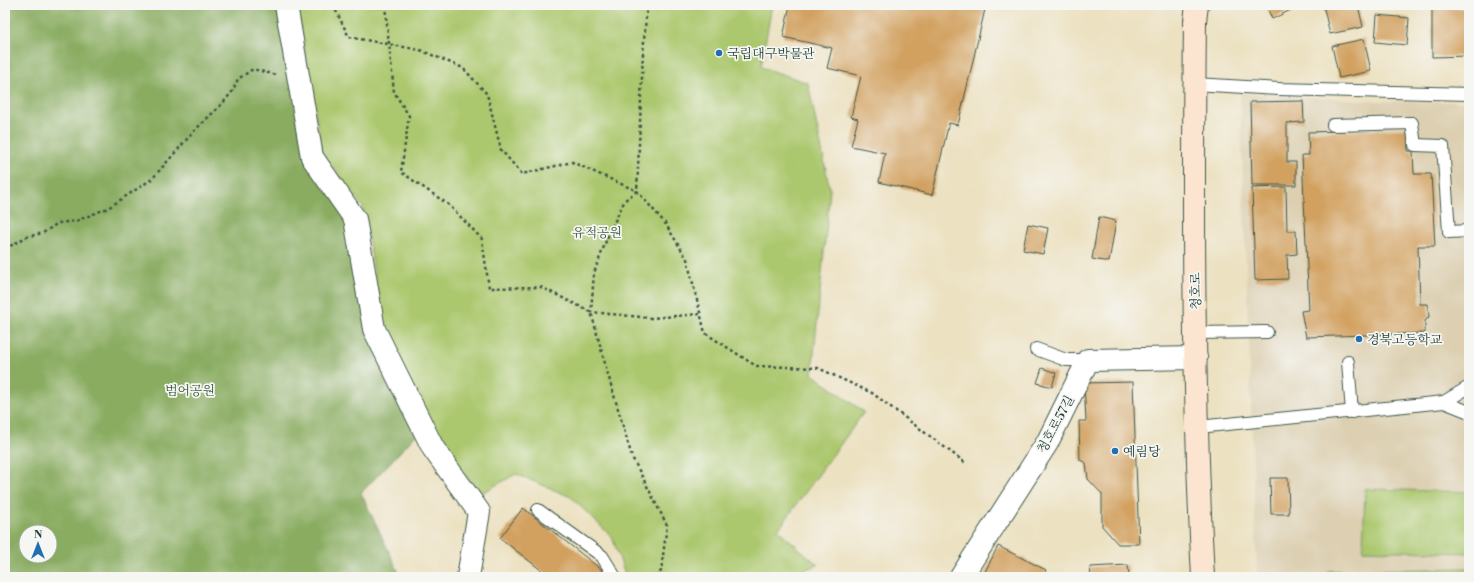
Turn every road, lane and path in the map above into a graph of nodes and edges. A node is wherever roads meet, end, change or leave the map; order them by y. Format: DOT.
graph roads {
  1 [pos="286,5"];
  2 [pos="333,5"];
  3 [pos="385,5"];
  4 [pos="646,5"];
  5 [pos="1197,5"];
  6 [pos="388,44"];
  7 [pos="280,80"];
  8 [pos="1194,84"];
  9 [pos="1469,94"];
  10 [pos="1333,125"];
  11 [pos="637,191"];
  12 [pos="1469,231"];
  13 [pos="5,249"];
  14 [pos="591,312"];
  15 [pos="700,314"];
  16 [pos="1267,332"];
  17 [pos="1196,333"];
  18 [pos="1036,349"];
  19 [pos="1196,358"];
  20 [pos="1088,360"];
  21 [pos="1348,362"];
  22 [pos="1469,387"];
  23 [pos="1444,402"];
  24 [pos="1352,412"];
  25 [pos="1469,412"];
  26 [pos="1198,427"];
  27 [pos="966,464"];
  28 [pos="538,510"];
  29 [pos="468,577"];
  30 [pos="615,577"];
  31 [pos="656,577"];
  32 [pos="961,577"];
  33 [pos="1203,577"];
  1 -- 29 [label="street"];
  2 -- 6 [label="path"];
  3 -- 6 [label="path"];
  4 -- 11 [label="path"];
  5 -- 8 [label="main road, 청호로"];
  6 -- 11 [label="path"];
  6 -- 14 [label="path"];
  7 -- 13 [label="path"];
  8 -- 9 [label="lane"];
  8 -- 17 [label="main road, 청호로"];
  10 -- 12 [label="lane"];
  11 -- 14 [label="path"];
  11 -- 15 [label="path"];
  14 -- 15 [label="path"];
  14 -- 31 [label="path"];
  15 -- 27 [label="path"];
  16 -- 17 [label="lane"];
  17 -- 19 [label="main road, 청호로"];
  18 -- 20 [label="lane"];
  19 -- 20 [label="street"];
  19 -- 26 [label="main road, 청호로"];
  20 -- 32 [label="street, 청호로57길"];
  21 -- 24 [label="lane"];
  22 -- 23 [label="lane"];
  23 -- 24 [label="lane"];
  23 -- 25 [label="lane"];
  24 -- 26 [label="lane"];
  26 -- 33 [label="main road, 청호로"];
  28 -- 30 [label="lane"];
}
